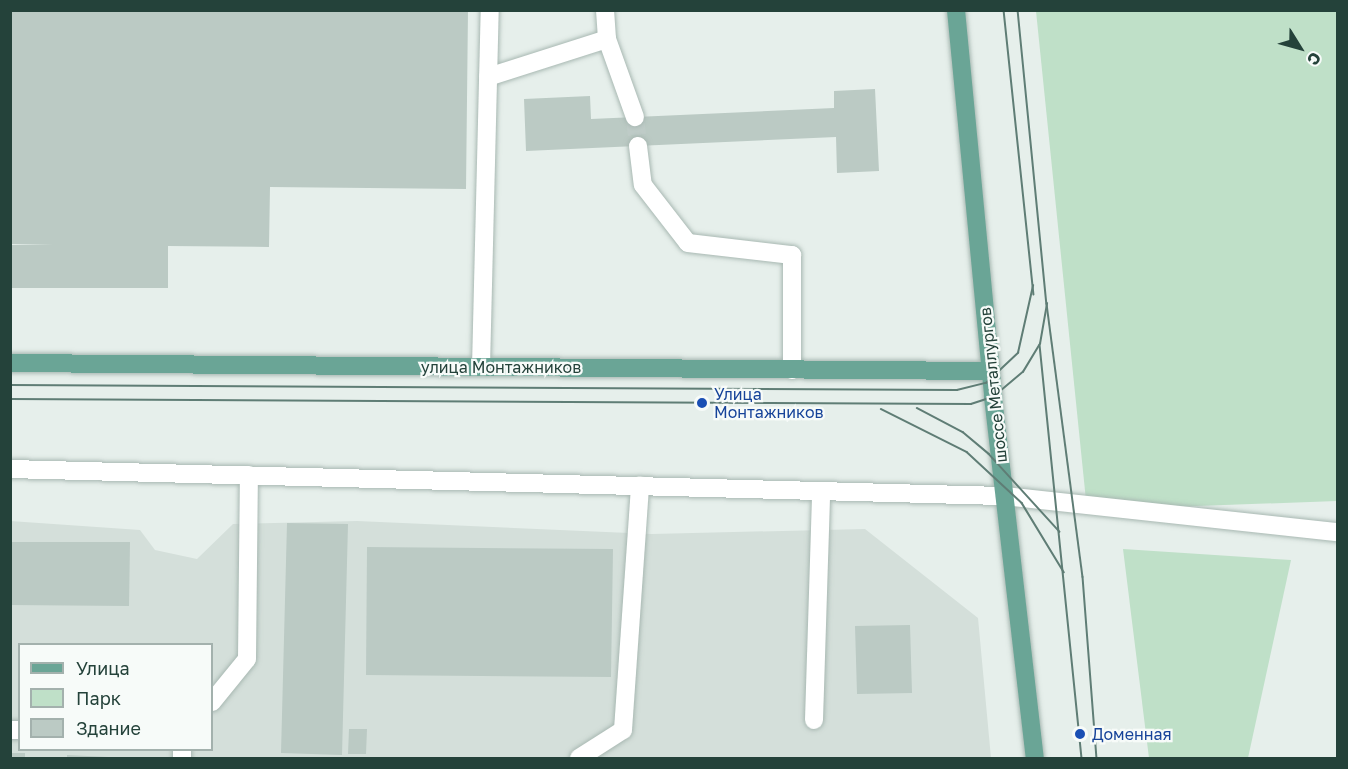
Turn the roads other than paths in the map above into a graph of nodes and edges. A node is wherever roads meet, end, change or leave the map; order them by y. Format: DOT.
graph roads {
  1 [pos="490,10"];
  2 [pos="605,10"];
  3 [pos="956,10"];
  4 [pos="607,39"];
  5 [pos="488,77"];
  6 [pos="635,117"];
  7 [pos="638,146"];
  8 [pos="10,363"];
  9 [pos="481,367"];
  10 [pos="792,370"];
  11 [pos="991,371"];
  12 [pos="10,469"];
  13 [pos="249,475"];
  14 [pos="640,486"];
  15 [pos="821,491"];
  16 [pos="1004,496"];
  17 [pos="1338,532"];
  18 [pos="213,701"];
  19 [pos="814,720"];
  20 [pos="579,759"];
  21 [pos="1035,759"];
  1 -- 5 [label="lane"];
  2 -- 4 [label="lane"];
  3 -- 11 [label="main road, шоссе Металлургов"];
  4 -- 5 [label="lane"];
  4 -- 6 [label="lane"];
  5 -- 9 [label="lane"];
  7 -- 10 [label="lane"];
  8 -- 9 [label="main road, улица Монтажников"];
  9 -- 10 [label="main road, улица Монтажников"];
  10 -- 11 [label="main road, улица Монтажников"];
  11 -- 16 [label="main road, шоссе Металлургов"];
  12 -- 13 [label="lane"];
  13 -- 14 [label="lane"];
  13 -- 18 [label="lane"];
  14 -- 15 [label="lane"];
  14 -- 20 [label="lane"];
  15 -- 16 [label="lane"];
  15 -- 19 [label="lane"];
  16 -- 17 [label="lane"];
  16 -- 21 [label="main road, шоссе Металлургов"];
}
